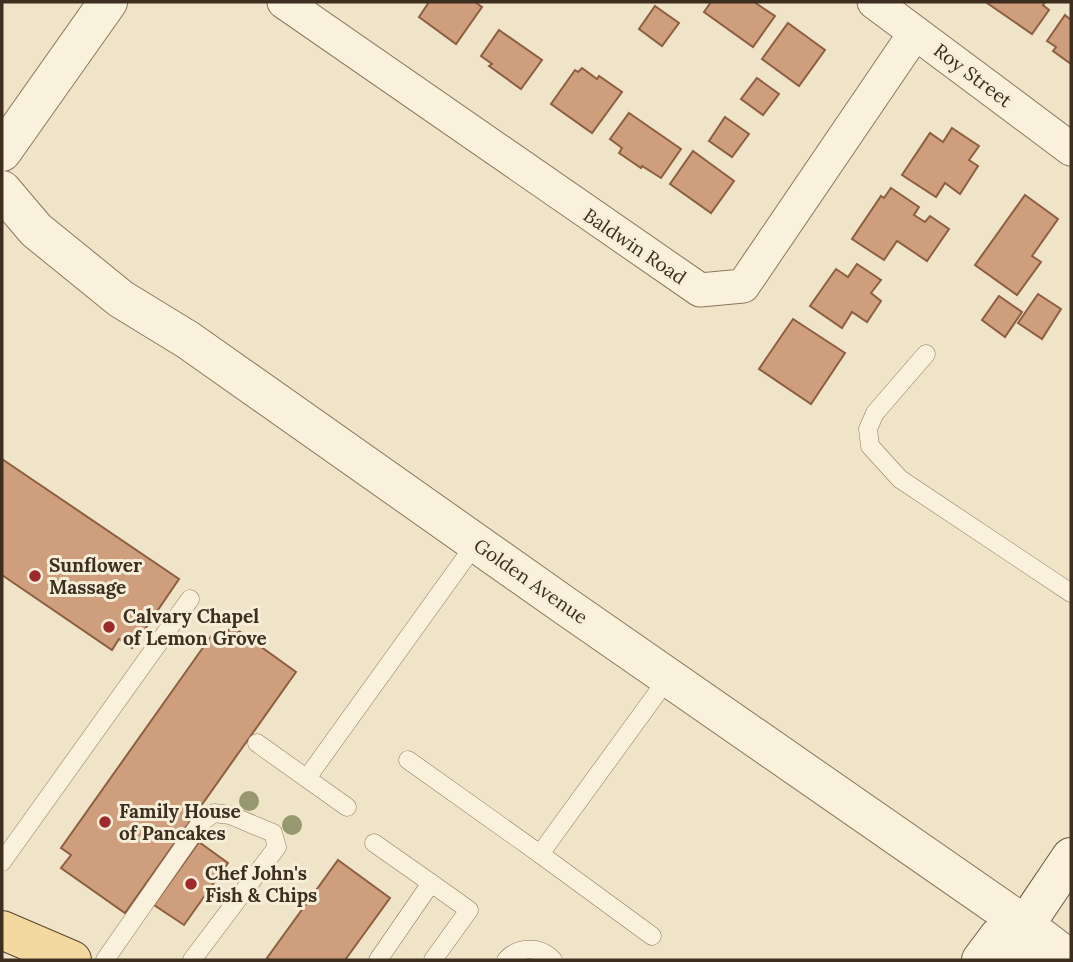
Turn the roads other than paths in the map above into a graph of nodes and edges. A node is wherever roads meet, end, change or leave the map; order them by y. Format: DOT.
graph roads {
  1 [pos="108,2"];
  2 [pos="284,2"];
  3 [pos="874,2"];
  4 [pos="915,33"];
  5 [pos="1071,149"];
  6 [pos="2,152"];
  7 [pos="2,190"];
  8 [pos="926,354"];
  9 [pos="476,543"];
  10 [pos="1071,593"];
  11 [pos="191,599"];
  12 [pos="668,678"];
  13 [pos="257,743"];
  14 [pos="408,760"];
  15 [pos="307,778"];
  16 [pos="346,807"];
  17 [pos="374,843"];
  18 [pos="540,854"];
  19 [pos="1071,857"];
  20 [pos="2,862"];
  21 [pos="431,883"];
  22 [pos="2,930"];
  23 [pos="652,936"];
  24 [pos="1023,943"];
  25 [pos="72,960"];
  26 [pos="105,960"];
  27 [pos="192,960"];
  28 [pos="378,960"];
  29 [pos="433,960"];
  30 [pos="506,960"];
  31 [pos="553,960"];
  32 [pos="981,960"];
  33 [pos="1071,960"];
  1 -- 6 [label="street"];
  2 -- 4 [label="street, Baldwin Road"];
  3 -- 4 [label="street, Roy Street"];
  4 -- 5 [label="street, Roy Street"];
  7 -- 9 [label="street, Golden Avenue"];
  8 -- 10 [label="lane"];
  9 -- 12 [label="street, Golden Avenue"];
  9 -- 15 [label="lane"];
  11 -- 20 [label="lane"];
  12 -- 18 [label="lane"];
  12 -- 24 [label="street, Golden Avenue"];
  13 -- 15 [label="lane"];
  14 -- 18 [label="lane"];
  15 -- 16 [label="lane"];
  17 -- 21 [label="lane"];
  18 -- 23 [label="lane"];
  19 -- 24 [label="street"];
  21 -- 28 [label="lane"];
  21 -- 29 [label="lane"];
  22 -- 25 [label="main road"];
  24 -- 32 [label="street"];
  24 -- 33 [label="street, Golden Avenue"];
  26 -- 27 [label="lane"];
  30 -- 31 [label="lane"];
}
